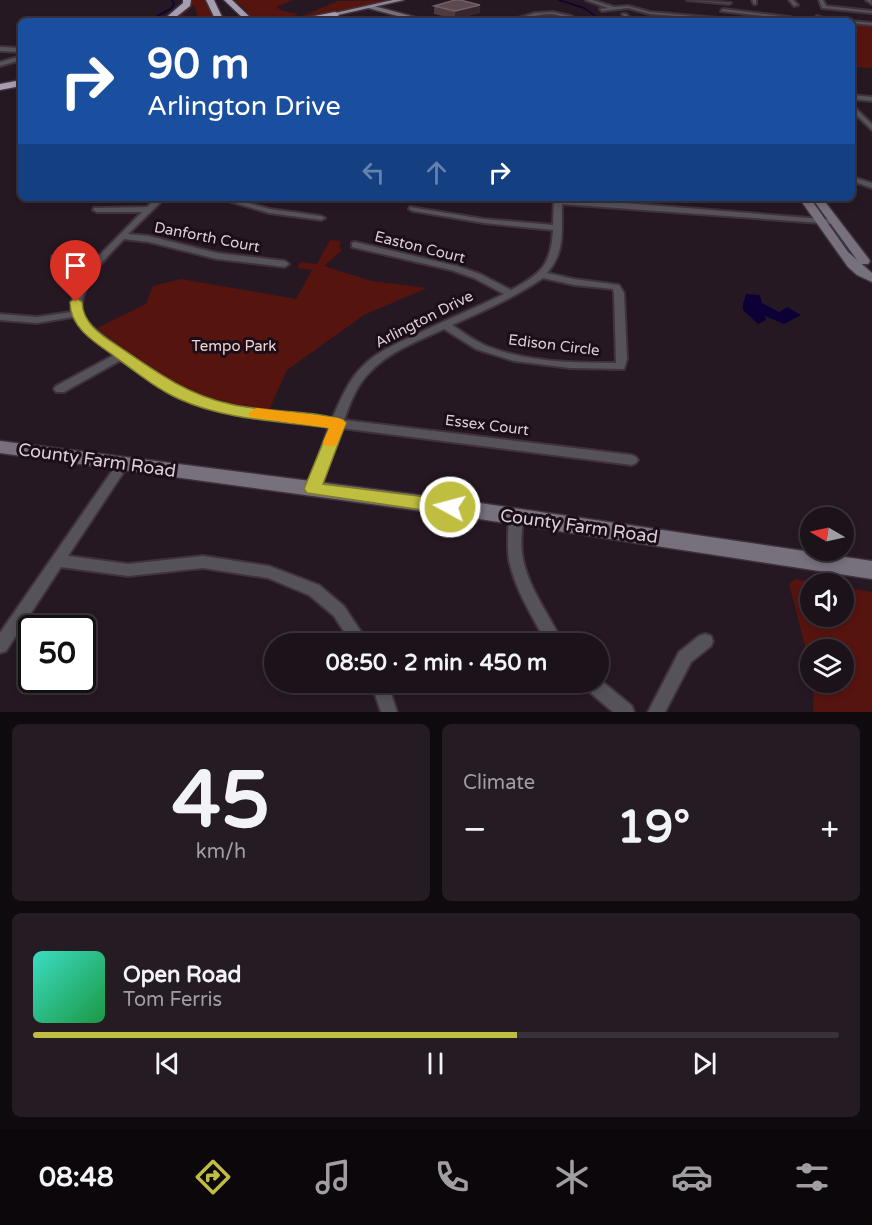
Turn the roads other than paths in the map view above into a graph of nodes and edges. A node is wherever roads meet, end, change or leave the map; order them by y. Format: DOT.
graph roads {
  1 [pos="187,0"];
  2 [pos="210,0"];
  3 [pos="228,0"];
  4 [pos="401,0"];
  5 [pos="410,0"];
  6 [pos="588,0"];
  7 [pos="689,0"];
  8 [pos="820,0"];
  9 [pos="868,0"];
  10 [pos="730,2"];
  11 [pos="754,3"];
  12 [pos="794,3"];
  13 [pos="872,3"];
  14 [pos="370,8"];
  15 [pos="613,8"];
  16 [pos="687,9"];
  17 [pos="602,10"];
  18 [pos="659,10"];
  19 [pos="696,10"];
  20 [pos="723,10"];
  21 [pos="872,12"];
  22 [pos="747,13"];
  23 [pos="335,14"];
  24 [pos="624,15"];
  25 [pos="692,16"];
  26 [pos="170,18"];
  27 [pos="219,18"];
  28 [pos="247,18"];
  29 [pos="311,18"];
  30 [pos="316,18"];
  31 [pos="334,18"];
  32 [pos="402,18"];
  33 [pos="408,18"];
  34 [pos="521,18"];
  35 [pos="572,18"];
  36 [pos="628,18"];
  37 [pos="684,18"];
  38 [pos="703,18"];
  39 [pos="716,18"];
  40 [pos="778,18"];
  41 [pos="790,18"];
  42 [pos="855,22"];
  43 [pos="872,24"];
  44 [pos="0,49"];
  45 [pos="18,50"];
  46 [pos="18,59"];
  47 [pos="2,64"];
  48 [pos="18,84"];
  49 [pos="18,87"];
  50 [pos="0,89"];
  51 [pos="855,97"];
  52 [pos="872,99"];
  53 [pos="855,110"];
  54 [pos="872,128"];
  55 [pos="855,180"];
  56 [pos="872,186"];
  57 [pos="158,201"];
  58 [pos="233,201"];
  59 [pos="558,201"];
  60 [pos="570,201"];
  61 [pos="806,201"];
  62 [pos="818,201"];
  63 [pos="149,209"];
  64 [pos="413,209"];
  65 [pos="97,210"];
  66 [pos="321,218"];
  67 [pos="820,221"];
  68 [pos="834,222"];
  69 [pos="557,228"];
  70 [pos="124,236"];
  71 [pos="355,245"];
  72 [pos="55,258"];
  73 [pos="98,262"];
  74 [pos="285,264"];
  75 [pos="872,270"];
  76 [pos="543,274"];
  77 [pos="872,278"];
  78 [pos="510,293"];
  79 [pos="76,314"];
  80 [pos="0,317"];
  81 [pos="444,324"];
  82 [pos="122,355"];
  83 [pos="60,388"];
  84 [pos="338,423"];
  85 [pos="0,447"];
  86 [pos="632,460"];
  87 [pos="123,464"];
  88 [pos="313,489"];
  89 [pos="516,517"];
  90 [pos="57,561"];
  91 [pos="872,570"];
  92 [pos="354,633"];
  93 [pos="549,633"];
  94 [pos="705,641"];
  95 [pos="0,646"];
  96 [pos="383,693"];
  97 [pos="604,693"];
  98 [pos="389,712"];
  99 [pos="626,712"];
  100 [pos="656,712"];
  1 -- 26 [label="highway"];
  2 -- 27 [label="highway"];
  3 -- 28 [label="highway"];
  4 -- 14 [label="main road"];
  5 -- 14 [label="main road"];
  6 -- 15 [label="street"];
  7 -- 10 [label="street"];
  8 -- 21 [label="street"];
  9 -- 13 [label="street"];
  10 -- 20 [label="street"];
  11 -- 22 [label="street"];
  12 -- 41 [label="street"];
  14 -- 23 [label="main road"];
  14 -- 31 [label="main road"];
  14 -- 32 [label="main road"];
  14 -- 33 [label="main road"];
  15 -- 17 [label="street"];
  15 -- 37 [label="street"];
  16 -- 18 [label="street"];
  19 -- 25 [label="street"];
  20 -- 22 [label="street"];
  20 -- 39 [label="street"];
  22 -- 40 [label="street"];
  23 -- 29 [label="highway"];
  23 -- 30 [label="main road"];
  24 -- 36 [label="street"];
  25 -- 37 [label="street"];
  25 -- 38 [label="street"];
  34 -- 35 [label="street"];
  42 -- 43 [label="street"];
  44 -- 45 [label="street"];
  46 -- 47 [label="street"];
  48 -- 50 [label="highway"];
  49 -- 50 [label="highway"];
  51 -- 52 [label="street"];
  53 -- 54 [label="street"];
  55 -- 56 [label="street"];
  57 -- 63 [label="street"];
  58 -- 66 [label="street"];
  59 -- 69 [label="street"];
  60 -- 67 [label="street"];
  61 -- 67 [label="main road"];
  62 -- 68 [label="main road"];
  63 -- 65 [label="street"];
  63 -- 70 [label="street"];
  64 -- 69 [label="street"];
  67 -- 68 [label="street"];
  67 -- 77 [label="main road"];
  68 -- 75 [label="main road"];
  69 -- 76 [label="street"];
  70 -- 73 [label="street"];
  70 -- 74 [label="street, Danforth Court"];
  71 -- 78 [label="street, Easton Court"];
  72 -- 73 [label="street"];
  73 -- 79 [label="street"];
  76 -- 78 [label="street, Arlington Drive"];
  76 -- 81 [label="street, Edison Circle"];
  78 -- 81 [label="street, Arlington Drive"];
  79 -- 80 [label="street"];
  79 -- 82 [label="street, Essex Court"];
  81 -- 84 [label="street, Arlington Drive"];
  82 -- 83 [label="street"];
  82 -- 84 [label="street, Essex Court"];
  84 -- 86 [label="street, Essex Court"];
  84 -- 88 [label="street, Arlington Drive"];
  85 -- 87 [label="main road, County Farm Road"];
  87 -- 88 [label="main road, County Farm Road"];
  87 -- 90 [label="street"];
  88 -- 89 [label="main road, County Farm Road"];
  89 -- 91 [label="main road, County Farm Road"];
  89 -- 93 [label="street"];
  90 -- 92 [label="street"];
  90 -- 95 [label="street"];
  94 -- 100 [label="street"];
  96 -- 98 [label="street"];
  97 -- 99 [label="street"];
}
